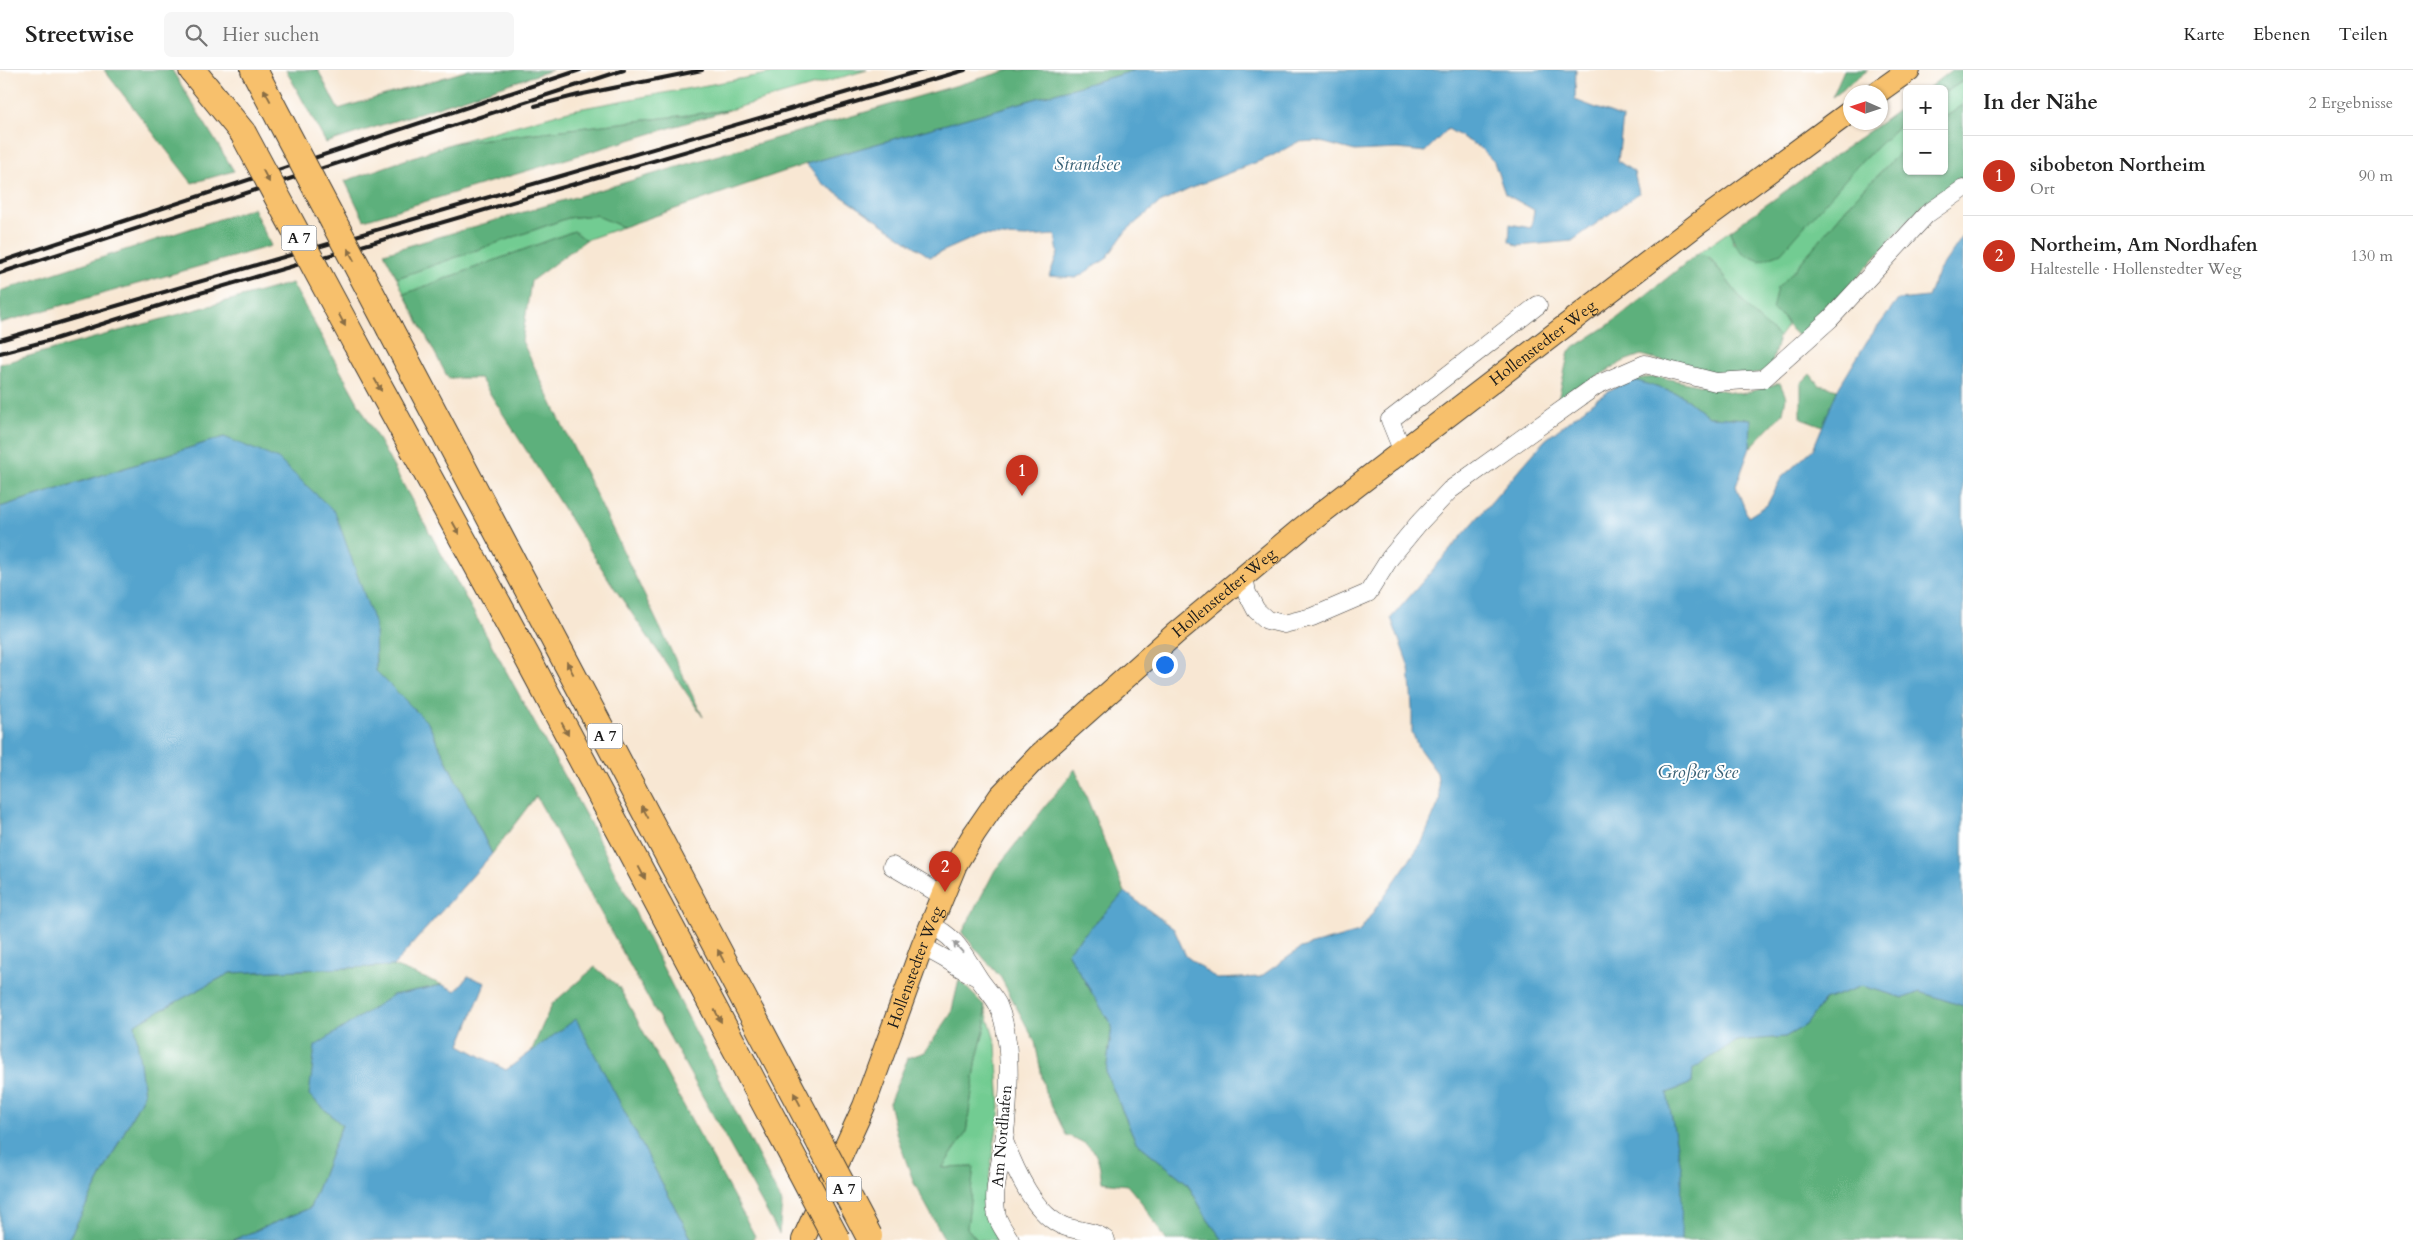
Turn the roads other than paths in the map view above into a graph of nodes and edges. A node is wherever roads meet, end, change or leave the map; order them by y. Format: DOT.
graph roads {
  1 [pos="192,70"];
  2 [pos="209,70"];
  3 [pos="254,70"];
  4 [pos="1908,70"];
  5 [pos="1888,85"];
  6 [pos="1843,117"];
  7 [pos="243,133"];
  8 [pos="1963,189"];
  9 [pos="1538,305"];
  10 [pos="1402,452"];
  11 [pos="1244,576"];
  12 [pos="892,866"];
  13 [pos="943,896"];
  14 [pos="930,925"];
  15 [pos="922,948"];
  16 [pos="977,977"];
  17 [pos="1004,1141"];
  18 [pos="870,1238"];
  19 [pos="803,1240"];
  20 [pos="837,1240"];
  21 [pos="1010,1240"];
  22 [pos="1106,1240"];
  1 -- 7 [label="highway"];
  2 -- 7 [label="highway, A 7"];
  18 -- 3 [label="highway, A 7, one-way, bridge"];
  4 -- 5 [label="main road"];
  6 -- 10 [label="main road, Hollenstedter Weg"];
  7 -- 20 [label="highway, A 7, one-way, bridge"];
  8 -- 11 [label="street"];
  9 -- 10 [label="street"];
  10 -- 11 [label="main road, Hollenstedter Weg"];
  11 -- 13 [label="main road, Hollenstedter Weg"];
  12 -- 13 [label="street"];
  13 -- 14 [label="main road, Hollenstedter Weg"];
  14 -- 15 [label="main road, Hollenstedter Weg"];
  16 -- 14 [label="street, Am Nordhafen, one-way"];
  15 -- 16 [label="street, Am Nordhafen"];
  15 -- 19 [label="main road, Hollenstedter Weg"];
  16 -- 17 [label="street, Am Nordhafen"];
  17 -- 21 [label="street, Am Nordhafen"];
  17 -- 22 [label="street"];
}
